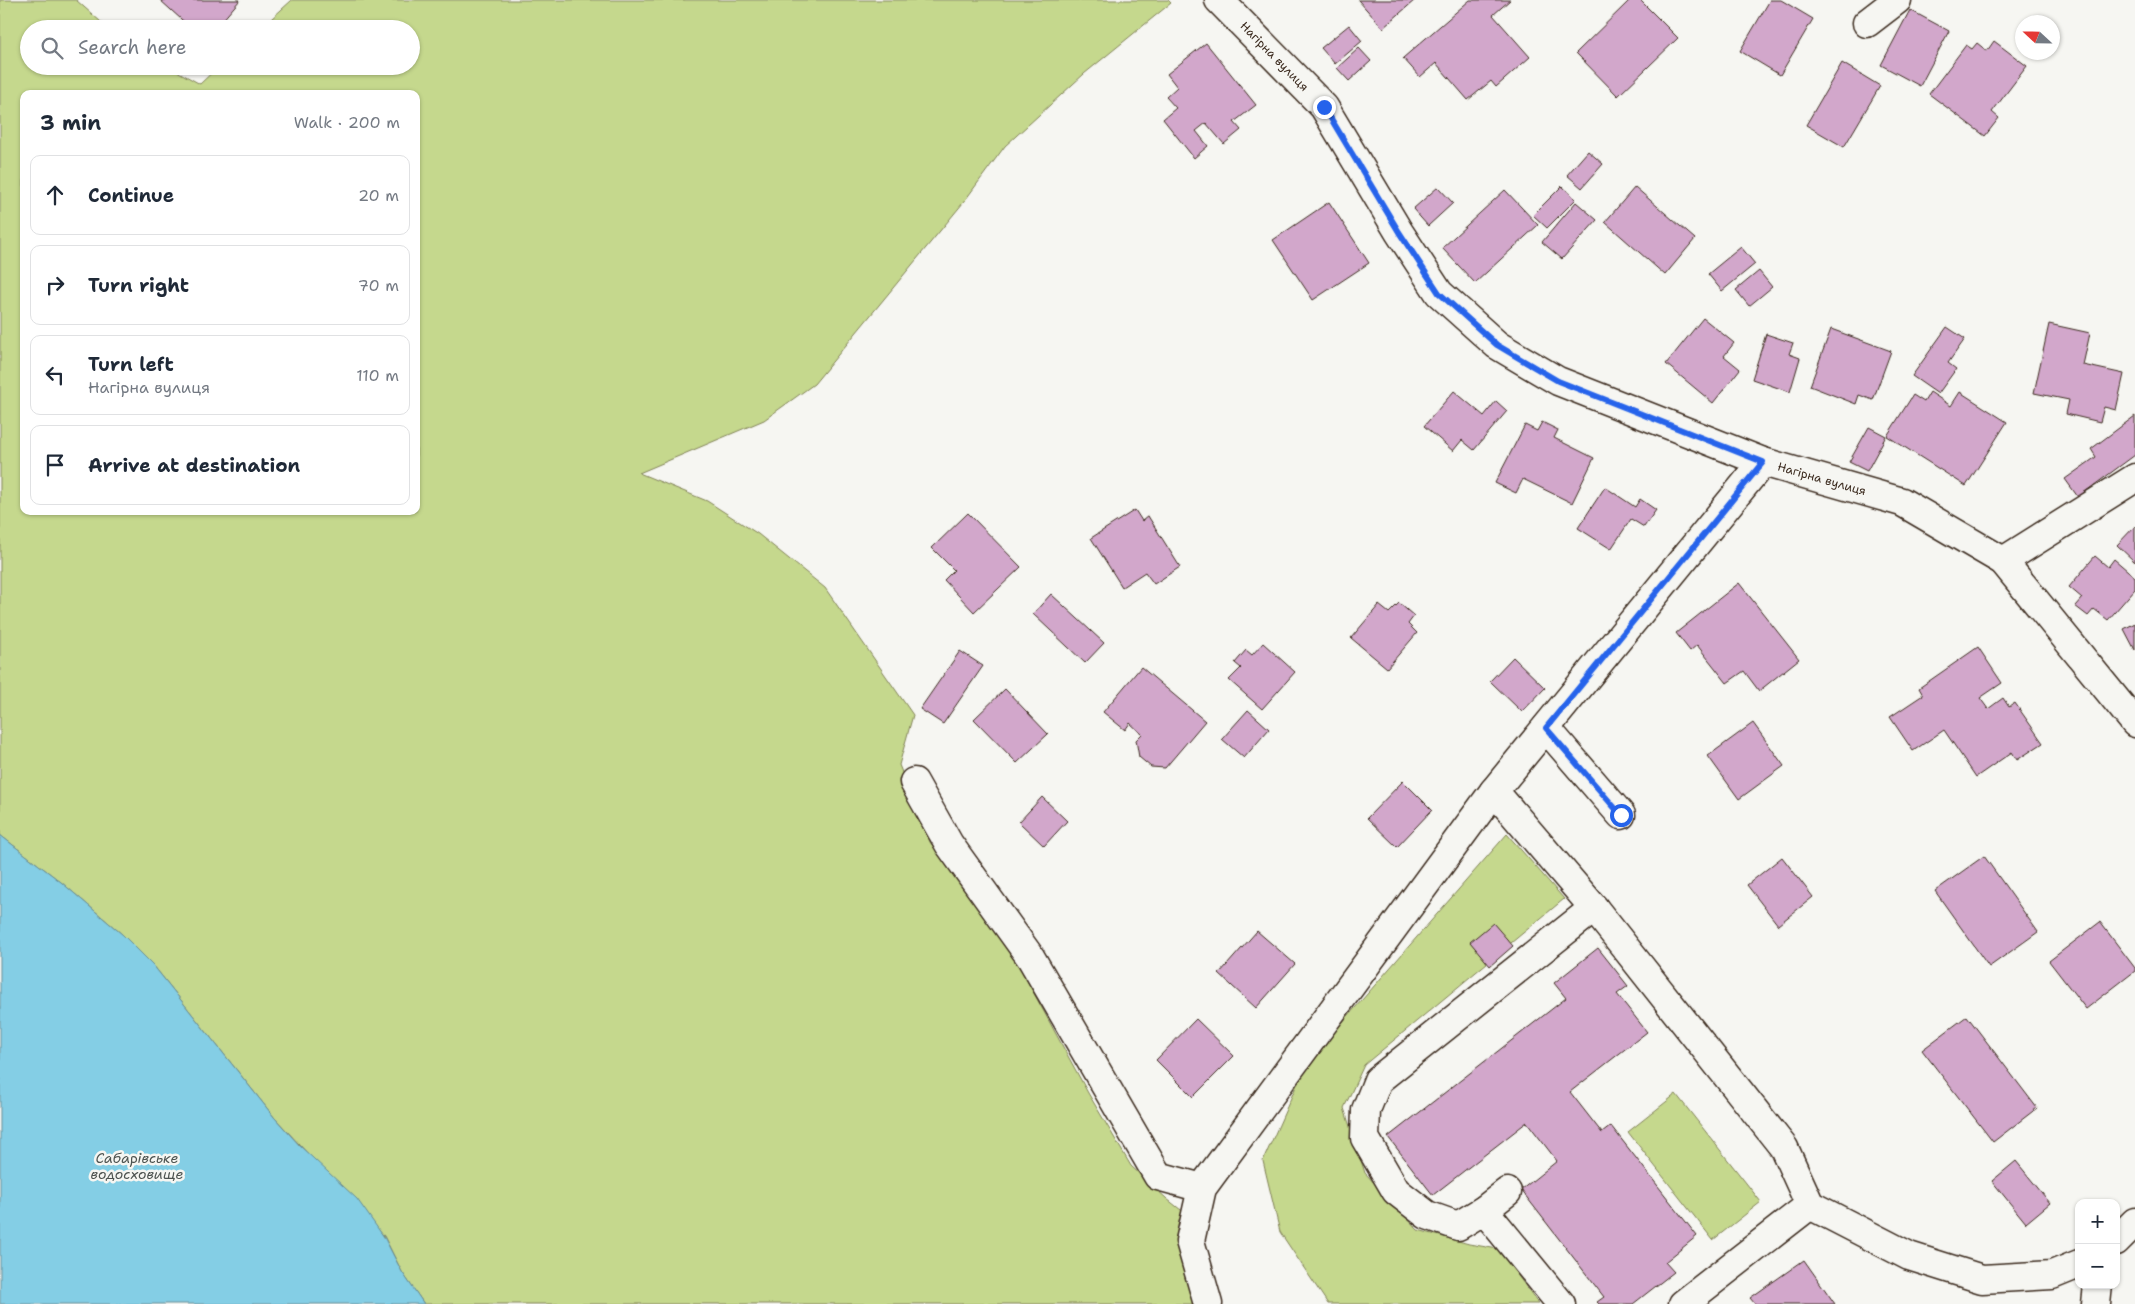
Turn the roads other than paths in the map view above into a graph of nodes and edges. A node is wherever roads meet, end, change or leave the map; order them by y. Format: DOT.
graph roads {
  1 [pos="1219,0"];
  2 [pos="1897,0"];
  3 [pos="1867,23"];
  4 [pos="1763,462"];
  5 [pos="2135,478"];
  6 [pos="2003,560"];
  7 [pos="2135,723"];
  8 [pos="1546,728"];
  9 [pos="914,782"];
  10 [pos="1494,791"];
  11 [pos="1621,815"];
  12 [pos="1594,908"];
  13 [pos="1202,1188"];
  14 [pos="1507,1192"];
  15 [pos="1810,1205"];
  16 [pos="1484,1210"];
  17 [pos="2135,1222"];
  18 [pos="2120,1237"];
  19 [pos="2075,1266"];
  20 [pos="2098,1289"];
  21 [pos="1208,1304"];
  22 [pos="1561,1304"];
  23 [pos="1683,1304"];
  24 [pos="2096,1304"];
  1 -- 4 [label="street, Нагірна вулиця"];
  2 -- 3 [label="street"];
  4 -- 6 [label="street, Нагірна вулиця"];
  4 -- 8 [label="street"];
  5 -- 6 [label="street"];
  6 -- 7 [label="street, Нагірна вулиця"];
  8 -- 10 [label="street"];
  8 -- 11 [label="street"];
  9 -- 13 [label="street"];
  10 -- 12 [label="street"];
  10 -- 13 [label="street"];
  12 -- 15 [label="street"];
  12 -- 16 [label="street"];
  13 -- 21 [label="street"];
  14 -- 16 [label="street"];
  15 -- 19 [label="street"];
  15 -- 23 [label="street"];
  16 -- 22 [label="street"];
  17 -- 18 [label="street"];
  20 -- 24 [label="street"];
}
